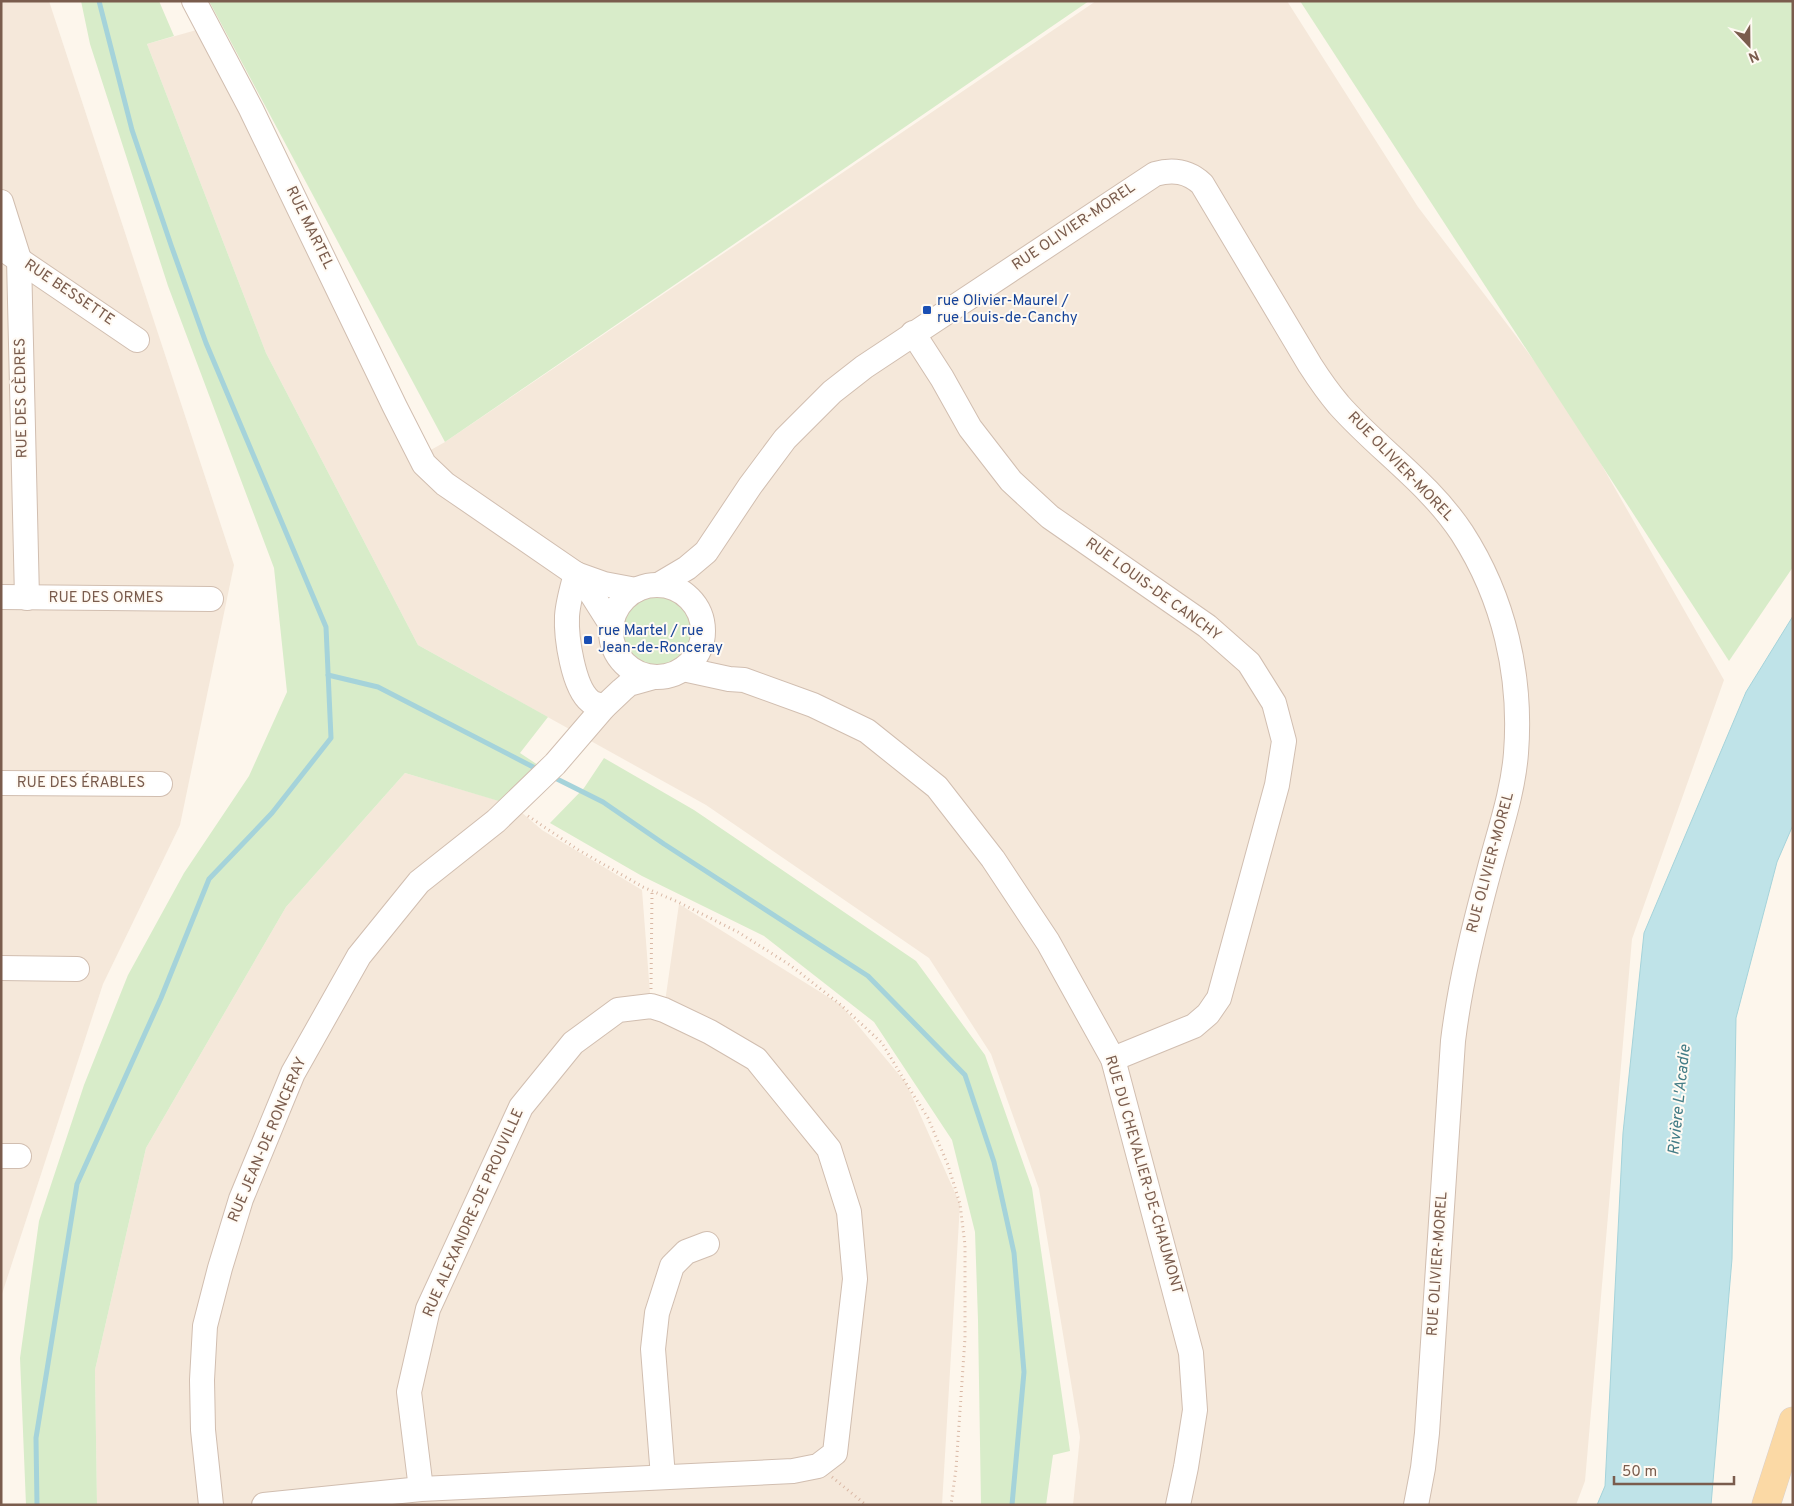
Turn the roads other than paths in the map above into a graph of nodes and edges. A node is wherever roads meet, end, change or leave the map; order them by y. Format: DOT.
graph roads {
  1 [pos="194,1"];
  2 [pos="1,202"];
  3 [pos="10,253"];
  4 [pos="913,333"];
  5 [pos="137,340"];
  6 [pos="706,552"];
  7 [pos="576,574"];
  8 [pos="660,584"];
  9 [pos="636,590"];
  10 [pos="1,597"];
  11 [pos="27,598"];
  12 [pos="211,599"];
  13 [pos="696,606"];
  14 [pos="612,626"];
  15 [pos="703,638"];
  16 [pos="616,651"];
  17 [pos="683,669"];
  18 [pos="654,677"];
  19 [pos="744,680"];
  20 [pos="604,708"];
  21 [pos="1,783"];
  22 [pos="160,784"];
  23 [pos="1,968"];
  24 [pos="77,969"];
  25 [pos="1113,1059"];
  26 [pos="707,1244"];
  27 [pos="1793,1421"];
  28 [pos="663,1477"];
  29 [pos="421,1489"];
  30 [pos="210,1505"];
  31 [pos="264,1505"];
  32 [pos="1178,1505"];
  33 [pos="1416,1505"];
  34 [pos="1766,1505"];
  1 -- 7 [label="street, RUE MARTEL"];
  2 -- 3 [label="street, RUE DES CÈDRES"];
  3 -- 5 [label="street, RUE BESSETTE"];
  3 -- 11 [label="street, RUE DES CÈDRES"];
  4 -- 6 [label="street, RUE OLIVIER-MOREL"];
  4 -- 25 [label="street, RUE LOUIS-DE CANCHY"];
  4 -- 33 [label="street, RUE OLIVIER-MOREL"];
  6 -- 8 [label="street, RUE OLIVIER-MOREL"];
  6 -- 13 [label="street, RUE OLIVIER-MOREL"];
  7 -- 9 [label="street"];
  7 -- 14 [label="street"];
  7 -- 20 [label="street"];
  8 -- 9 [label="street"];
  8 -- 13 [label="street"];
  9 -- 14 [label="street"];
  10 -- 11 [label="street, RUE DES ORMES"];
  11 -- 12 [label="street, RUE DES ORMES"];
  13 -- 15 [label="street"];
  14 -- 16 [label="street"];
  15 -- 17 [label="street"];
  15 -- 19 [label="street, RUE DU CHEVALIER-DE-CHAUMONT"];
  16 -- 18 [label="street"];
  16 -- 20 [label="street, RUE JEAN-DE RONCERAY"];
  17 -- 18 [label="street"];
  17 -- 19 [label="street, RUE DU CHEVALIER-DE-CHAUMONT"];
  18 -- 20 [label="street, RUE JEAN-DE RONCERAY"];
  19 -- 25 [label="street, RUE DU CHEVALIER-DE-CHAUMONT"];
  20 -- 30 [label="street, RUE JEAN-DE RONCERAY"];
  21 -- 22 [label="street, RUE DES ÉRABLES"];
  23 -- 24 [label="street"];
  25 -- 32 [label="street, RUE DU CHEVALIER-DE-CHAUMONT"];
  26 -- 28 [label="street"];
  27 -- 34 [label="main road"];
  28 -- 29 [label="street"];
  28 -- 29 [label="street, RUE ALEXANDRE-DE PROUVILLE"];
  29 -- 31 [label="street"];
}
